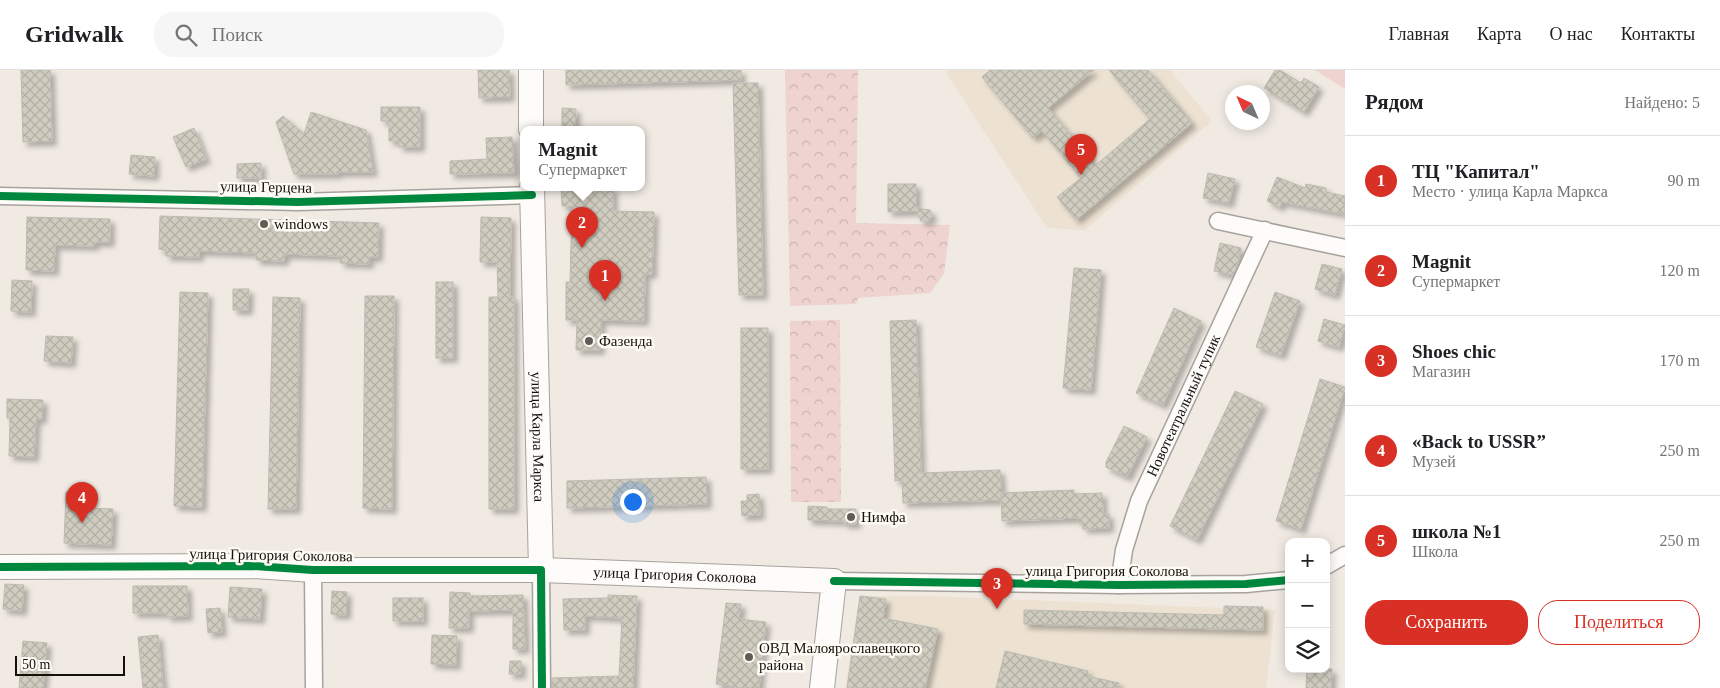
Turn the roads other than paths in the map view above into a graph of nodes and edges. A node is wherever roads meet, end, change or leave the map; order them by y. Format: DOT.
graph roads {
  1 [pos="531,70"];
  2 [pos="531,126"];
  3 [pos="532,191"];
  4 [pos="0,196"];
  5 [pos="1218,221"];
  6 [pos="1265,230"];
  7 [pos="1345,248"];
  8 [pos="1345,555"];
  9 [pos="1330,564"];
  10 [pos="0,566"];
  11 [pos="313,570"];
  12 [pos="541,570"];
  13 [pos="1285,580"];
  14 [pos="834,581"];
  15 [pos="1119,585"];
  16 [pos="314,688"];
  17 [pos="542,688"];
  18 [pos="822,688"];
  1 -- 2 [label="main road"];
  3 -- 4 [label="street, улица Герцена"];
  3 -- 12 [label="main road, улица Карла Маркса"];
  5 -- 6 [label="street"];
  6 -- 7 [label="street"];
  6 -- 15 [label="street, Новотеатральный тупик"];
  8 -- 9 [label="street"];
  10 -- 11 [label="main road, улица Григория Соколова"];
  11 -- 12 [label="main road, улица Григория Соколова"];
  11 -- 16 [label="street"];
  12 -- 14 [label="main road, улица Григория Соколова"];
  12 -- 17 [label="street, улица Карла Маркса"];
  13 -- 15 [label="street, улица Григория Соколова"];
  14 -- 15 [label="street, улица Григория Соколова"];
  14 -- 18 [label="main road"];
}
